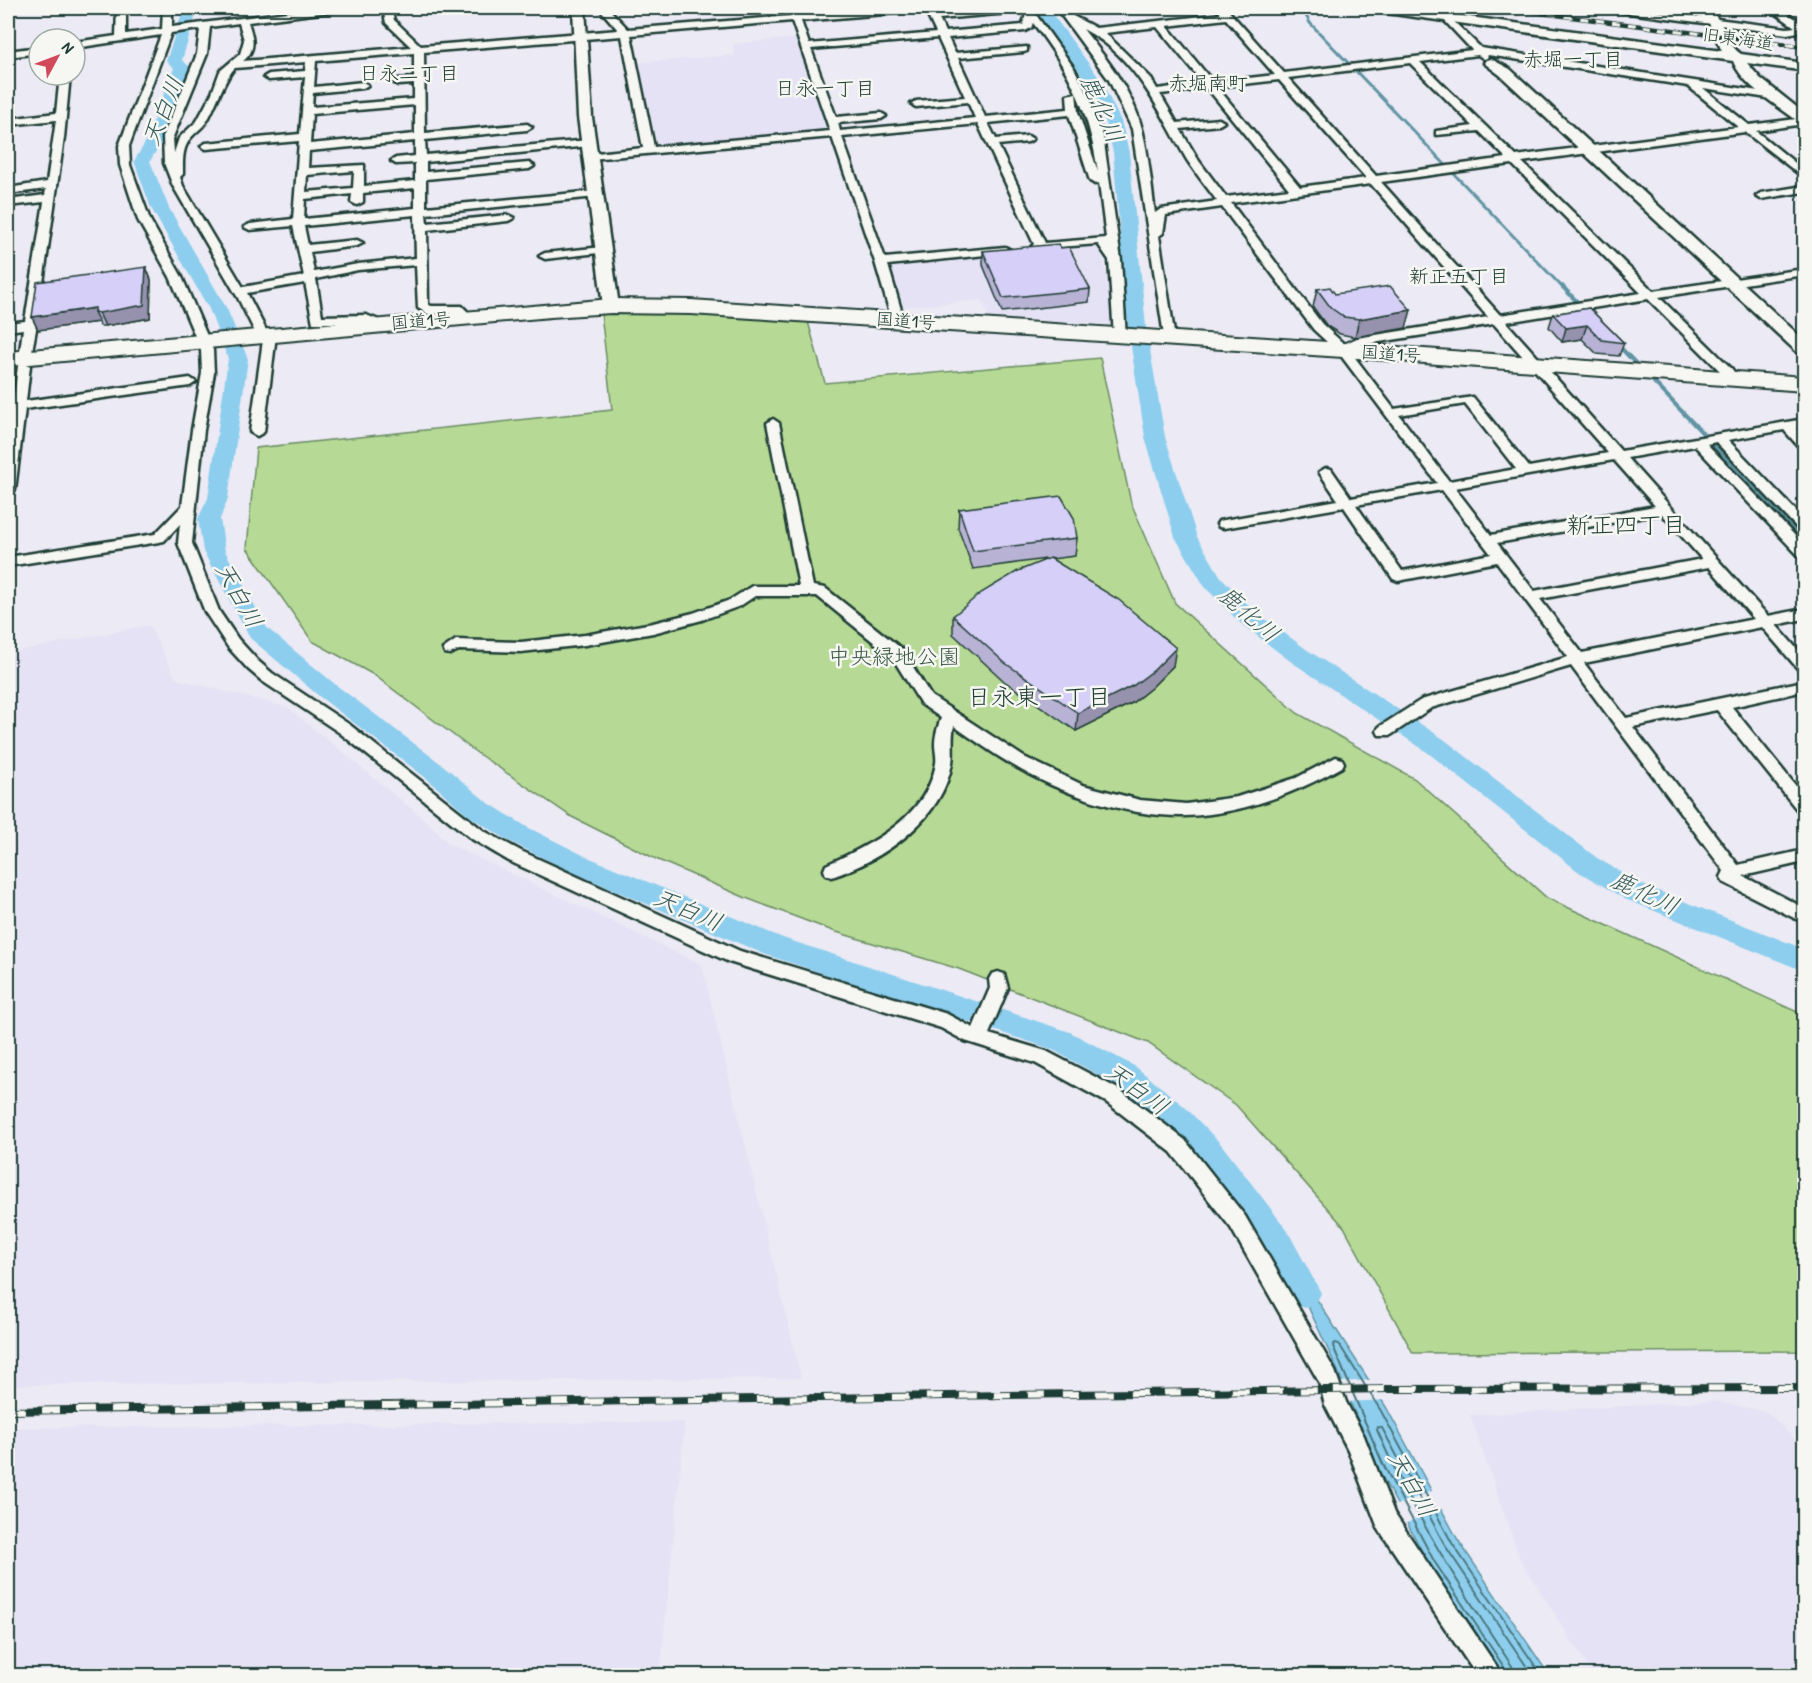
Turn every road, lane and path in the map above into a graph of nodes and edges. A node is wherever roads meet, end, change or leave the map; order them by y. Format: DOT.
graph roads {
  1 [pos="121,8"];
  2 [pos="167,8"];
  3 [pos="337,8"];
  4 [pos="387,8"];
  5 [pos="579,8"];
  6 [pos="603,8"];
  7 [pos="920,8"];
  8 [pos="1011,8"];
  9 [pos="1061,8"];
  10 [pos="1221,8"];
  11 [pos="1380,8"];
  12 [pos="1614,8"];
  13 [pos="1695,8"];
  14 [pos="1773,8"];
  15 [pos="1029,11"];
  16 [pos="932,12"];
  17 [pos="794,13"];
  18 [pos="1440,13"];
  19 [pos="1228,16"];
  20 [pos="1069,18"];
  21 [pos="243,20"];
  22 [pos="1714,21"];
  23 [pos="1160,24"];
  24 [pos="203,25"];
  25 [pos="1804,28"];
  26 [pos="169,30"];
  27 [pos="1096,31"];
  28 [pos="625,32"];
  29 [pos="943,35"];
  30 [pos="579,36"];
  31 [pos="121,38"];
  32 [pos="87,43"];
  33 [pos="806,47"];
  34 [pos="1024,49"];
  35 [pos="419,50"];
  36 [pos="1478,51"];
  37 [pos="27,52"];
  38 [pos="8,54"];
  39 [pos="952,56"];
  40 [pos="1735,57"];
  41 [pos="311,59"];
  42 [pos="1413,60"];
  43 [pos="1491,63"];
  44 [pos="233,65"];
  45 [pos="1803,66"];
  46 [pos="310,74"];
  47 [pos="1281,76"];
  48 [pos="269,77"];
  49 [pos="421,80"];
  50 [pos="398,82"];
  51 [pos="1692,83"];
  52 [pos="363,85"];
  53 [pos="1210,85"];
  54 [pos="64,87"];
  55 [pos="309,90"];
  56 [pos="1153,93"];
  57 [pos="1072,95"];
  58 [pos="1774,96"];
  59 [pos="973,99"];
  60 [pos="421,101"];
  61 [pos="916,104"];
  62 [pos="307,111"];
  63 [pos="1073,112"];
  64 [pos="61,116"];
  65 [pos="880,116"];
  66 [pos="983,120"];
  67 [pos="1804,120"];
  68 [pos="831,121"];
  69 [pos="8,122"];
  70 [pos="1219,122"];
  71 [pos="1173,127"];
  72 [pos="1481,128"];
  73 [pos="1747,129"];
  74 [pos="1440,133"];
  75 [pos="836,134"];
  76 [pos="1028,139"];
  77 [pos="994,142"];
  78 [pos="206,146"];
  79 [pos="504,146"];
  80 [pos="307,147"];
  81 [pos="419,148"];
  82 [pos="590,150"];
  83 [pos="650,151"];
  84 [pos="1590,151"];
  85 [pos="396,161"];
  86 [pos="1513,161"];
  87 [pos="529,165"];
  88 [pos="333,169"];
  89 [pos="302,172"];
  90 [pos="1804,175"];
  91 [pos="417,180"];
  92 [pos="1373,180"];
  93 [pos="177,181"];
  94 [pos="1096,184"];
  95 [pos="1804,189"];
  96 [pos="8,191"];
  97 [pos="50,191"];
  98 [pos="1297,191"];
  99 [pos="596,194"];
  100 [pos="300,196"];
  101 [pos="358,196"];
  102 [pos="1761,196"];
  103 [pos="331,199"];
  104 [pos="1224,202"];
  105 [pos="8,203"];
  106 [pos="422,212"];
  107 [pos="511,221"];
  108 [pos="298,223"];
  109 [pos="250,227"];
  110 [pos="422,227"];
  111 [pos="351,231"];
  112 [pos="1153,236"];
  113 [pos="1041,247"];
  114 [pos="303,249"];
  115 [pos="603,250"];
  116 [pos="334,254"];
  117 [pos="545,256"];
  118 [pos="1115,260"];
  119 [pos="422,261"];
  120 [pos="881,262"];
  121 [pos="368,267"];
  122 [pos="1804,272"];
  123 [pos="309,278"];
  124 [pos="1733,283"];
  125 [pos="240,291"];
  126 [pos="1651,296"];
  127 [pos="611,306"];
  128 [pos="467,317"];
  129 [pos="898,320"];
  130 [pos="1497,320"];
  131 [pos="31,324"];
  132 [pos="380,325"];
  133 [pos="8,327"];
  134 [pos="266,335"];
  135 [pos="1122,337"];
  136 [pos="1168,339"];
  137 [pos="203,341"];
  138 [pos="1804,349"];
  139 [pos="1343,350"];
  140 [pos="19,359"];
  141 [pos="1536,365"];
  142 [pos="1733,380"];
  143 [pos="190,382"];
  144 [pos="1804,384"];
  145 [pos="15,408"];
  146 [pos="1391,413"];
  147 [pos="773,423"];
  148 [pos="1804,423"];
  149 [pos="1787,426"];
  150 [pos="257,432"];
  151 [pos="1709,440"];
  152 [pos="1804,444"];
  153 [pos="1618,456"];
  154 [pos="1326,472"];
  155 [pos="1526,472"];
  156 [pos="1448,486"];
  157 [pos="8,490"];
  158 [pos="1348,503"];
  159 [pos="188,508"];
  160 [pos="1665,509"];
  161 [pos="1224,524"];
  162 [pos="1804,527"];
  163 [pos="1488,540"];
  164 [pos="1804,553"];
  165 [pos="1500,556"];
  166 [pos="8,562"];
  167 [pos="1713,562"];
  168 [pos="807,591"];
  169 [pos="1530,596"];
  170 [pos="1804,614"];
  171 [pos="1766,622"];
  172 [pos="450,650"];
  173 [pos="1576,659"];
  174 [pos="1804,666"];
  175 [pos="1804,686"];
  176 [pos="1721,704"];
  177 [pos="949,717"];
  178 [pos="1623,724"];
  179 [pos="1385,731"];
  180 [pos="1336,763"];
  181 [pos="1804,807"];
  182 [pos="1804,856"];
  183 [pos="832,870"];
  184 [pos="1734,872"];
  185 [pos="1804,916"];
  186 [pos="999,983"];
  187 [pos="979,1034"];
  188 [pos="1491,1676"];
  1 -- 31 [label="street"];
  2 -- 26 [label="street"];
  3 -- 21 [label="street"];
  4 -- 35 [label="street"];
  5 -- 30 [label="street"];
  6 -- 28 [label="street"];
  7 -- 17 [label="street"];
  8 -- 16 [label="street"];
  9 -- 20 [label="street"];
  10 -- 19 [label="street"];
  11 -- 18 [label="street, 旧東海道"];
  12 -- 22 [label="street"];
  13 -- 22 [label="street"];
  14 -- 25 [label="street"];
  15 -- 29 [label="street"];
  15 -- 118 [label="street"];
  16 -- 29 [label="street"];
  17 -- 28 [label="street"];
  17 -- 33 [label="street"];
  18 -- 36 [label="street"];
  18 -- 40 [label="street, 旧東海道"];
  19 -- 23 [label="street"];
  19 -- 47 [label="street"];
  20 -- 27 [label="street"];
  20 -- 112 [label="street"];
  21 -- 24 [label="street"];
  21 -- 44 [label="street"];
  22 -- 25 [label="street"];
  22 -- 40 [label="street"];
  23 -- 27 [label="street"];
  23 -- 53 [label="street"];
  24 -- 26 [label="street"];
  24 -- 93 [label="street"];
  26 -- 31 [label="street"];
  26 -- 137 [label="street"];
  27 -- 56 [label="street"];
  28 -- 30 [label="street"];
  28 -- 83 [label="street"];
  29 -- 33 [label="street"];
  29 -- 39 [label="street"];
  30 -- 35 [label="street"];
  30 -- 82 [label="street"];
  31 -- 32 [label="street"];
  33 -- 68 [label="street"];
  34 -- 39 [label="street"];
  35 -- 41 [label="street"];
  35 -- 49 [label="street"];
  36 -- 42 [label="street"];
  36 -- 43 [label="street"];
  36 -- 51 [label="street"];
  37 -- 38 [label="street"];
  39 -- 59 [label="street"];
  40 -- 45 [label="street, 旧東海道"];
  40 -- 58 [label="street"];
  41 -- 44 [label="street"];
  41 -- 46 [label="street"];
  42 -- 47 [label="street"];
  42 -- 72 [label="street"];
  43 -- 84 [label="street"];
  44 -- 93 [label="street"];
  46 -- 48 [label="street"];
  46 -- 55 [label="street"];
  47 -- 53 [label="street"];
  47 -- 92 [label="street"];
  49 -- 50 [label="street"];
  49 -- 60 [label="street"];
  51 -- 58 [label="street"];
  51 -- 73 [label="street"];
  52 -- 55 [label="street"];
  53 -- 56 [label="street"];
  53 -- 98 [label="street"];
  54 -- 64 [label="street"];
  55 -- 62 [label="street"];
  56 -- 71 [label="street"];
  57 -- 63 [label="street"];
  58 -- 67 [label="street"];
  59 -- 61 [label="street"];
  59 -- 66 [label="street"];
  60 -- 62 [label="street"];
  60 -- 81 [label="street"];
  62 -- 80 [label="street"];
  63 -- 66 [label="street"];
  63 -- 94 [label="street"];
  64 -- 69 [label="street"];
  64 -- 97 [label="street"];
  65 -- 68 [label="street"];
  66 -- 75 [label="street"];
  66 -- 77 [label="street"];
  67 -- 73 [label="street"];
  68 -- 75 [label="street"];
  70 -- 71 [label="street"];
  71 -- 104 [label="street"];
  72 -- 74 [label="street"];
  72 -- 86 [label="street"];
  73 -- 84 [label="street"];
  73 -- 90 [label="street"];
  75 -- 83 [label="street"];
  75 -- 120 [label="street"];
  76 -- 77 [label="street"];
  77 -- 113 [label="street"];
  78 -- 80 [label="street"];
  79 -- 81 [label="street"];
  79 -- 81 [label="street"];
  79 -- 82 [label="street"];
  80 -- 81 [label="street"];
  80 -- 89 [label="street"];
  81 -- 85 [label="street"];
  81 -- 91 [label="street"];
  82 -- 83 [label="street"];
  82 -- 99 [label="street"];
  84 -- 86 [label="street"];
  84 -- 124 [label="street"];
  86 -- 92 [label="street"];
  86 -- 126 [label="street"];
  87 -- 91 [label="street"];
  88 -- 89 [label="street"];
  88 -- 101 [label="street"];
  88 -- 103 [label="street"];
  89 -- 100 [label="street"];
  91 -- 101 [label="street"];
  91 -- 106 [label="street"];
  92 -- 98 [label="street"];
  92 -- 130 [label="street"];
  93 -- 125 [label="street"];
  95 -- 102 [label="street"];
  96 -- 97 [label="street"];
  97 -- 105 [label="street"];
  97 -- 131 [label="street"];
  98 -- 104 [label="street"];
  99 -- 106 [label="street"];
  99 -- 115 [label="street"];
  100 -- 103 [label="street"];
  100 -- 108 [label="street"];
  101 -- 103 [label="street"];
  104 -- 112 [label="street"];
  104 -- 139 [label="street"];
  106 -- 110 [label="street"];
  106 -- 111 [label="street"];
  107 -- 110 [label="street"];
  108 -- 109 [label="street"];
  108 -- 111 [label="street"];
  108 -- 114 [label="street"];
  110 -- 119 [label="street"];
  111 -- 116 [label="street"];
  111 -- 121 [label="street"];
  112 -- 136 [label="street"];
  113 -- 118 [label="street"];
  113 -- 120 [label="street"];
  114 -- 116 [label="street"];
  114 -- 123 [label="street"];
  115 -- 117 [label="street"];
  115 -- 127 [label="street"];
  116 -- 121 [label="street"];
  116 -- 123 [label="street"];
  118 -- 135 [label="street"];
  119 -- 121 [label="street"];
  119 -- 128 [label="street"];
  120 -- 129 [label="street"];
  122 -- 124 [label="street"];
  123 -- 125 [label="street"];
  123 -- 132 [label="street"];
  124 -- 126 [label="street"];
  124 -- 138 [label="street"];
  125 -- 134 [label="street"];
  126 -- 130 [label="street"];
  126 -- 142 [label="street"];
  127 -- 128 [label="highway, 国道1号"];
  127 -- 129 [label="highway, 国道1号"];
  128 -- 132 [label="highway, 国道1号"];
  129 -- 135 [label="highway, 国道1号"];
  130 -- 139 [label="street"];
  130 -- 141 [label="street"];
  131 -- 133 [label="street"];
  131 -- 140 [label="street"];
  132 -- 134 [label="highway, 国道1号"];
  134 -- 137 [label="highway, 国道1号"];
  134 -- 150 [label="street"];
  135 -- 136 [label="highway, 国道1号"];
  136 -- 139 [label="highway, 国道1号"];
  137 -- 140 [label="highway, 国道1号"];
  137 -- 159 [label="street"];
  139 -- 141 [label="highway, 国道1号"];
  139 -- 146 [label="street"];
  140 -- 145 [label="street"];
  141 -- 142 [label="highway, 国道1号"];
  141 -- 153 [label="street"];
  142 -- 144 [label="highway, 国道1号"];
  143 -- 145 [label="street"];
  145 -- 157 [label="street"];
  146 -- 155 [label="street"];
  146 -- 156 [label="street"];
  147 -- 168 [label="street"];
  148 -- 149 [label="street"];
  149 -- 151 [label="street"];
  149 -- 152 [label="street"];
  151 -- 153 [label="street"];
  151 -- 162 [label="street"];
  151 -- 164 [label="street"];
  153 -- 155 [label="street"];
  153 -- 160 [label="street"];
  154 -- 158 [label="street"];
  155 -- 156 [label="street"];
  156 -- 158 [label="street"];
  156 -- 163 [label="street"];
  158 -- 161 [label="street"];
  158 -- 165 [label="street"];
  159 -- 166 [label="street"];
  159 -- 187 [label="street"];
  160 -- 163 [label="street"];
  160 -- 167 [label="street"];
  163 -- 165 [label="street"];
  165 -- 169 [label="street"];
  167 -- 169 [label="street"];
  167 -- 171 [label="street"];
  168 -- 172 [label="street"];
  168 -- 177 [label="street"];
  169 -- 173 [label="street"];
  170 -- 171 [label="street"];
  171 -- 173 [label="street"];
  171 -- 174 [label="street"];
  173 -- 178 [label="street"];
  173 -- 179 [label="street"];
  175 -- 176 [label="street"];
  176 -- 178 [label="street"];
  176 -- 181 [label="street"];
  177 -- 180 [label="street"];
  177 -- 183 [label="street"];
  178 -- 184 [label="street"];
  182 -- 184 [label="street"];
  184 -- 185 [label="street"];
  186 -- 187 [label="street"];
  187 -- 188 [label="street"];
}
